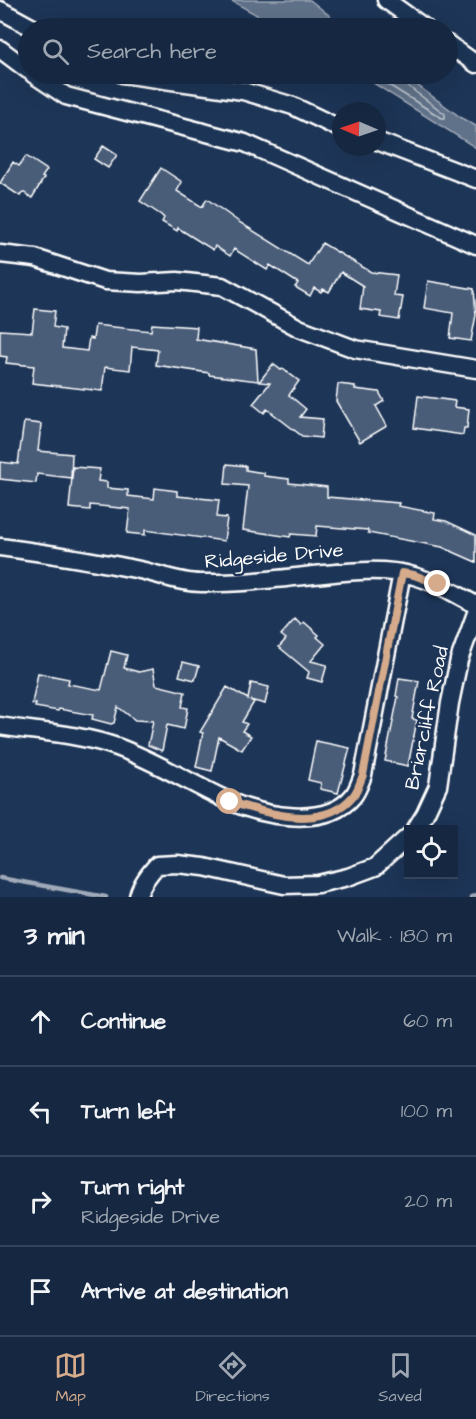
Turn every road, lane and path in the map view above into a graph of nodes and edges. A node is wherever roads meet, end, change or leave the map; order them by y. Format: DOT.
graph roads {
  1 [pos="386,0"];
  2 [pos="0,10"];
  3 [pos="411,18"];
  4 [pos="18,20"];
  5 [pos="0,49"];
  6 [pos="458,52"];
  7 [pos="18,62"];
  8 [pos="476,64"];
  9 [pos="48,84"];
  10 [pos="189,84"];
  11 [pos="332,125"];
  12 [pos="386,144"];
  13 [pos="476,179"];
  14 [pos="476,245"];
  15 [pos="0,254"];
  16 [pos="476,369"];
  17 [pos="0,548"];
  18 [pos="402,573"];
  19 [pos="476,605"];
  20 [pos="476,613"];
  21 [pos="0,726"];
  22 [pos="418,825"];
  23 [pos="404,841"];
  24 [pos="138,897"];
  1 -- 3 [label="street"];
  2 -- 4 [label="street"];
  5 -- 7 [label="street"];
  6 -- 8 [label="street"];
  9 -- 14 [label="street"];
  10 -- 11 [label="street"];
  12 -- 13 [label="street"];
  15 -- 16 [label="street"];
  17 -- 18 [label="street, Ridgeside Drive"];
  18 -- 19 [label="street, Ridgeside Drive"];
  18 -- 21 [label="street"];
  20 -- 22 [label="street, Briarcliff Road"];
  23 -- 24 [label="street"];
}
